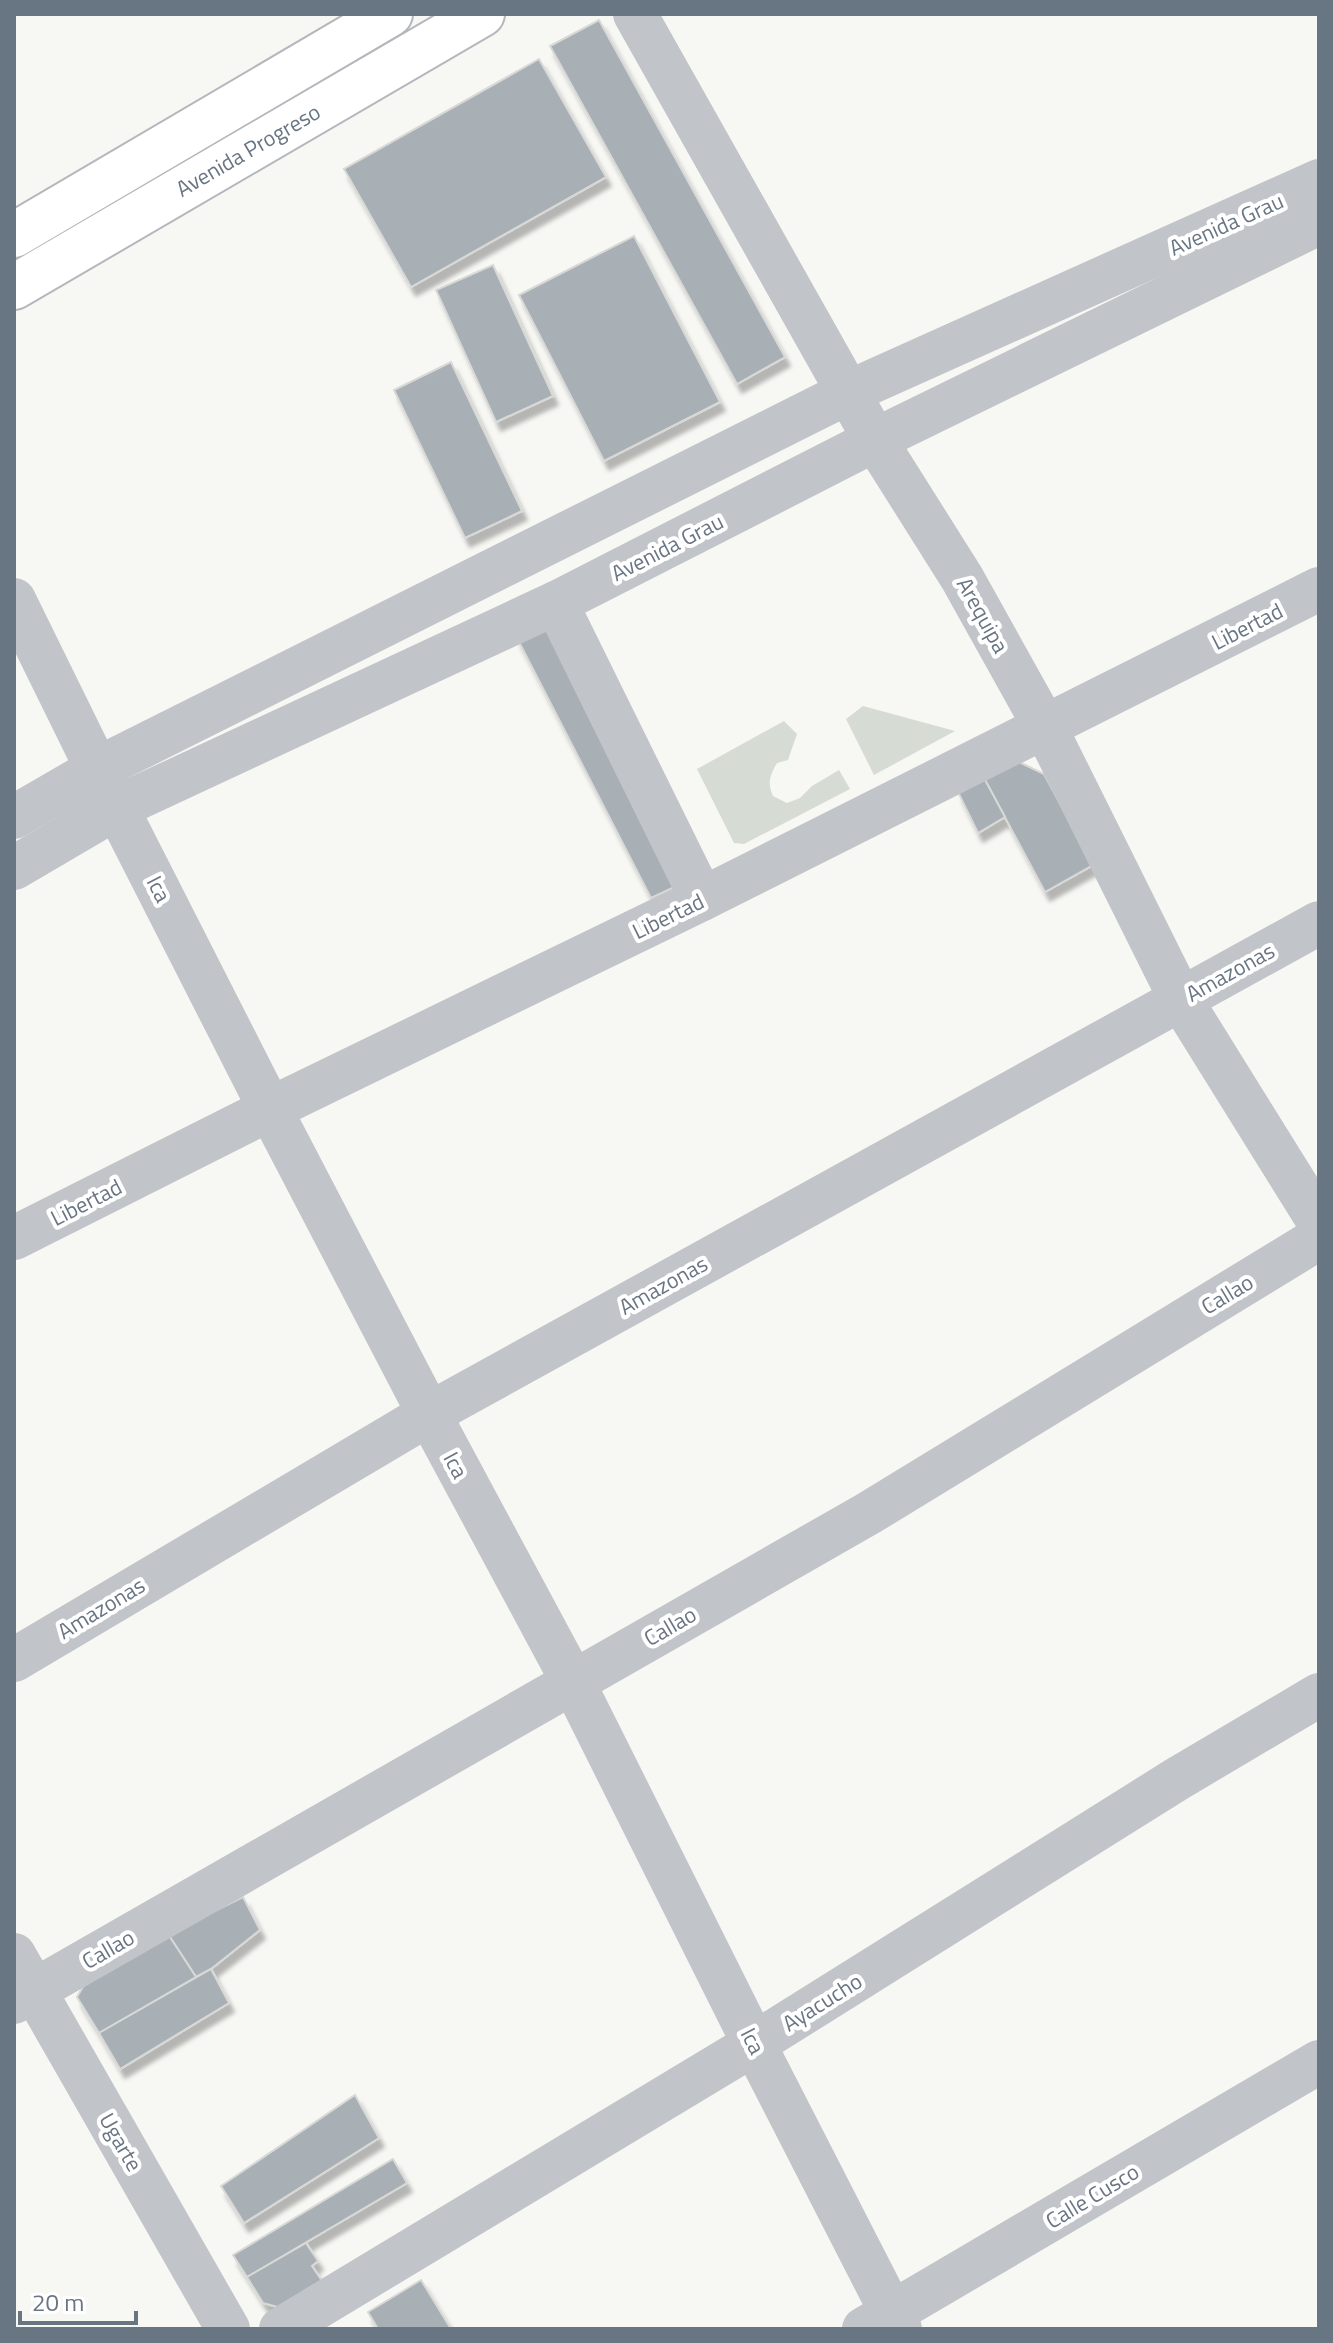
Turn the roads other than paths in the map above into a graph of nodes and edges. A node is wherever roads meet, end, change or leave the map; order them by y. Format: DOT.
graph roads {
  1 [pos="390,14"];
  2 [pos="482,14"];
  3 [pos="635,14"];
  4 [pos="1319,181"];
  5 [pos="1319,223"];
  6 [pos="14,235"];
  7 [pos="14,287"];
  8 [pos="849,392"];
  9 [pos="875,440"];
  10 [pos="1319,589"];
  11 [pos="14,600"];
  12 [pos="556,603"];
  13 [pos="1045,727"];
  14 [pos="97,769"];
  15 [pos="118,807"];
  16 [pos="14,817"];
  17 [pos="14,868"];
  18 [pos="702,899"];
  19 [pos="1319,923"];
  20 [pos="1181,1000"];
  21 [pos="270,1109"];
  22 [pos="1319,1222"];
  23 [pos="14,1238"];
  24 [pos="1319,1238"];
  25 [pos="429,1414"];
  26 [pos="14,1660"];
  27 [pos="573,1682"];
  28 [pos="1319,1695"];
  29 [pos="21,1983"];
  30 [pos="754,2044"];
  31 [pos="1319,2062"];
  32 [pos="886,2324"];
  33 [pos="228,2329"];
  34 [pos="281,2329"];
  1 -- 6 [label="main road, Avenida Progreso"];
  2 -- 7 [label="main road, Avenida Progreso"];
  3 -- 8 [label="street, Arequipa"];
  4 -- 8 [label="street, Avenida Grau"];
  5 -- 9 [label="street, Avenida Grau"];
  8 -- 9 [label="street, Arequipa"];
  8 -- 14 [label="street, Avenida Grau"];
  9 -- 12 [label="street, Avenida Grau"];
  9 -- 13 [label="street, Arequipa"];
  10 -- 13 [label="street, Libertad"];
  11 -- 14 [label="street, Ica"];
  12 -- 15 [label="street, Avenida Grau"];
  12 -- 18 [label="street"];
  13 -- 18 [label="street, Libertad"];
  13 -- 20 [label="street, Arequipa"];
  14 -- 15 [label="street, Ica"];
  14 -- 16 [label="street, Avenida Grau"];
  15 -- 17 [label="street, Avenida Grau"];
  15 -- 21 [label="street, Ica"];
  18 -- 21 [label="street, Libertad"];
  19 -- 20 [label="street, Amazonas"];
  20 -- 22 [label="street, Arequipa"];
  20 -- 25 [label="street, Amazonas"];
  21 -- 23 [label="street, Libertad"];
  21 -- 25 [label="street, Ica"];
  24 -- 27 [label="street, Callao"];
  25 -- 26 [label="street, Amazonas"];
  25 -- 27 [label="street, Ica"];
  27 -- 29 [label="street, Callao"];
  27 -- 30 [label="street, Ica"];
  28 -- 30 [label="street, Ayacucho"];
  29 -- 33 [label="street, Ugarte"];
  30 -- 32 [label="street, Ica"];
  30 -- 34 [label="street, Ayacucho"];
  31 -- 32 [label="street, Calle Cusco"];
}
